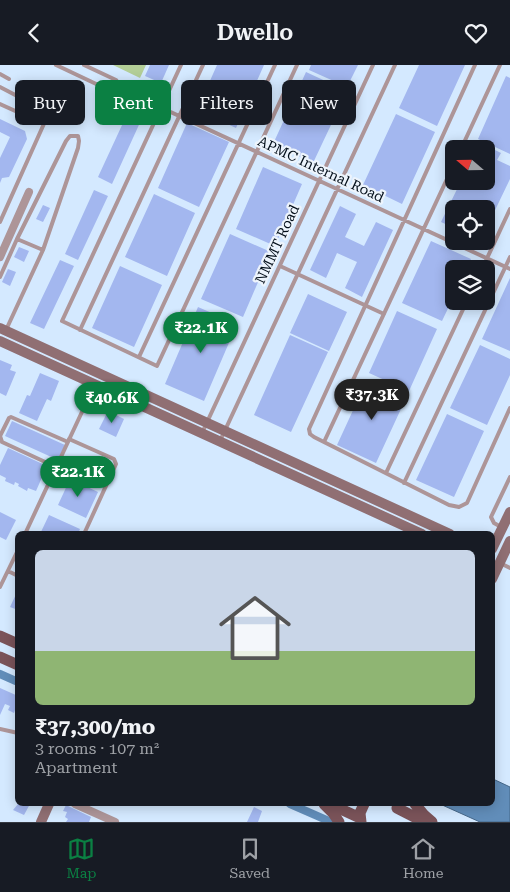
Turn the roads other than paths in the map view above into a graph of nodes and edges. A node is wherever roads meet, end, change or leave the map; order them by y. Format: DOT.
graph roads {
  1 [pos="56,65"];
  2 [pos="84,65"];
  3 [pos="181,65"];
  4 [pos="203,65"];
  5 [pos="275,65"];
  6 [pos="297,65"];
  7 [pos="373,65"];
  8 [pos="395,65"];
  9 [pos="475,65"];
  10 [pos="500,65"];
  11 [pos="0,74"];
  12 [pos="9,79"];
  13 [pos="116,80"];
  14 [pos="95,83"];
  15 [pos="171,86"];
  16 [pos="0,87"];
  17 [pos="15,95"];
  18 [pos="0,104"];
  19 [pos="15,111"];
  20 [pos="171,112"];
  21 [pos="179,116"];
  22 [pos="44,125"];
  23 [pos="153,125"];
  24 [pos="465,140"];
  25 [pos="238,143"];
  26 [pos="257,152"];
  27 [pos="319,181"];
  28 [pos="445,183"];
  29 [pos="337,189"];
  30 [pos="29,192"];
  31 [pos="510,209"];
  32 [pos="405,221"];
  33 [pos="0,222"];
  34 [pos="423,229"];
  35 [pos="18,239"];
  36 [pos="43,251"];
  37 [pos="0,257"];
  38 [pos="510,257"];
  39 [pos="487,259"];
  40 [pos="280,266"];
  41 [pos="505,267"];
  42 [pos="510,269"];
  43 [pos="298,274"];
  44 [pos="0,277"];
  45 [pos="366,305"];
  46 [pos="463,310"];
  47 [pos="384,314"];
  48 [pos="3,329"];
  49 [pos="80,330"];
  50 [pos="1,341"];
  51 [pos="139,357"];
  52 [pos="100,373"];
  53 [pos="95,384"];
  54 [pos="510,408"];
  55 [pos="207,422"];
  56 [pos="225,431"];
  57 [pos="202,433"];
  58 [pos="69,440"];
  59 [pos="220,441"];
  60 [pos="324,442"];
  61 [pos="56,467"];
  62 [pos="386,473"];
  63 [pos="510,477"];
  64 [pos="404,483"];
  65 [pos="510,512"];
  66 [pos="502,528"];
  67 [pos="26,531"];
  68 [pos="85,531"];
  69 [pos="415,531"];
  70 [pos="443,531"];
  71 [pos="510,541"];
  72 [pos="495,543"];
  73 [pos="15,556"];
  74 [pos="496,563"];
  75 [pos="510,568"];
  76 [pos="8,571"];
  77 [pos="15,574"];
  78 [pos="0,586"];
  79 [pos="0,636"];
  80 [pos="15,643"];
  81 [pos="0,657"];
  82 [pos="15,664"];
  83 [pos="0,729"];
  84 [pos="15,732"];
  85 [pos="48,806"];
  86 [pos="79,806"];
  87 [pos="326,806"];
  88 [pos="334,806"];
  89 [pos="363,806"];
  90 [pos="396,806"];
  91 [pos="398,806"];
  92 [pos="417,806"];
  93 [pos="360,821"];
  94 [pos="41,822"];
  95 [pos="115,822"];
  96 [pos="339,822"];
  97 [pos="398,822"];
  98 [pos="424,822"];
  99 [pos="432,822"];
  1 -- 14 [label="lane"];
  2 -- 13 [label="lane"];
  3 -- 15 [label="lane"];
  4 -- 21 [label="lane"];
  5 -- 25 [label="lane"];
  6 -- 26 [label="lane"];
  7 -- 27 [label="lane, NMMT Road"];
  8 -- 29 [label="lane"];
  9 -- 32 [label="lane"];
  10 -- 24 [label="lane"];
  11 -- 12 [label="lane"];
  16 -- 17 [label="lane"];
  18 -- 19 [label="lane"];
  20 -- 21 [label="lane, APMC Internal Road"];
  21 -- 25 [label="lane, APMC Internal Road"];
  21 -- 49 [label="lane"];
  22 -- 33 [label="lane"];
  23 -- 49 [label="lane"];
  25 -- 26 [label="lane, APMC Internal Road"];
  25 -- 51 [label="lane"];
  26 -- 27 [label="lane, APMC Internal Road"];
  26 -- 51 [label="lane"];
  27 -- 29 [label="lane, APMC Internal Road"];
  27 -- 40 [label="lane, NMMT Road"];
  28 -- 34 [label="lane"];
  29 -- 32 [label="lane, APMC Internal Road"];
  29 -- 43 [label="lane"];
  30 -- 37 [label="street"];
  31 -- 39 [label="lane"];
  32 -- 34 [label="lane, APMC Internal Road"];
  32 -- 45 [label="lane"];
  34 -- 39 [label="lane, APMC Internal Road"];
  34 -- 47 [label="lane"];
  35 -- 36 [label="lane"];
  35 -- 36 [label="lane"];
  35 -- 44 [label="lane"];
  36 -- 48 [label="lane"];
  38 -- 41 [label="lane"];
  39 -- 41 [label="lane, APMC Internal Road"];
  40 -- 43 [label="lane"];
  40 -- 55 [label="lane, NMMT Road"];
  41 -- 42 [label="lane, APMC Internal Road"];
  41 -- 64 [label="lane"];
  43 -- 45 [label="lane"];
  43 -- 56 [label="lane"];
  45 -- 47 [label="lane"];
  45 -- 60 [label="lane"];
  46 -- 62 [label="lane"];
  47 -- 60 [label="lane"];
  48 -- 50 [label="lane"];
  48 -- 52 [label="street"];
  49 -- 51 [label="lane"];
  50 -- 53 [label="street"];
  52 -- 53 [label="lane"];
  52 -- 55 [label="street"];
  53 -- 57 [label="street"];
  53 -- 58 [label="lane"];
  54 -- 64 [label="lane"];
  55 -- 56 [label="street"];
  55 -- 57 [label="lane, NMMT Road"];
  56 -- 59 [label="lane"];
  56 -- 70 [label="street"];
  57 -- 59 [label="street"];
  58 -- 61 [label="lane"];
  58 -- 61 [label="lane"];
  58 -- 68 [label="lane"];
  59 -- 69 [label="street"];
  60 -- 62 [label="lane"];
  61 -- 67 [label="lane"];
  62 -- 64 [label="lane"];
  63 -- 66 [label="lane"];
  65 -- 66 [label="street"];
  66 -- 72 [label="street"];
  71 -- 74 [label="street"];
  73 -- 76 [label="lane"];
  74 -- 75 [label="lane"];
  76 -- 77 [label="lane"];
  76 -- 78 [label="lane"];
  79 -- 80 [label="main road"];
  81 -- 82 [label="main road"];
  83 -- 84 [label="lane"];
  85 -- 94 [label="street"];
  86 -- 95 [label="street"];
  87 -- 96 [label="main road"];
  88 -- 93 [label="main road"];
  89 -- 93 [label="main road"];
  90 -- 97 [label="main road"];
  91 -- 98 [label="main road"];
  92 -- 99 [label="main road"];
}
